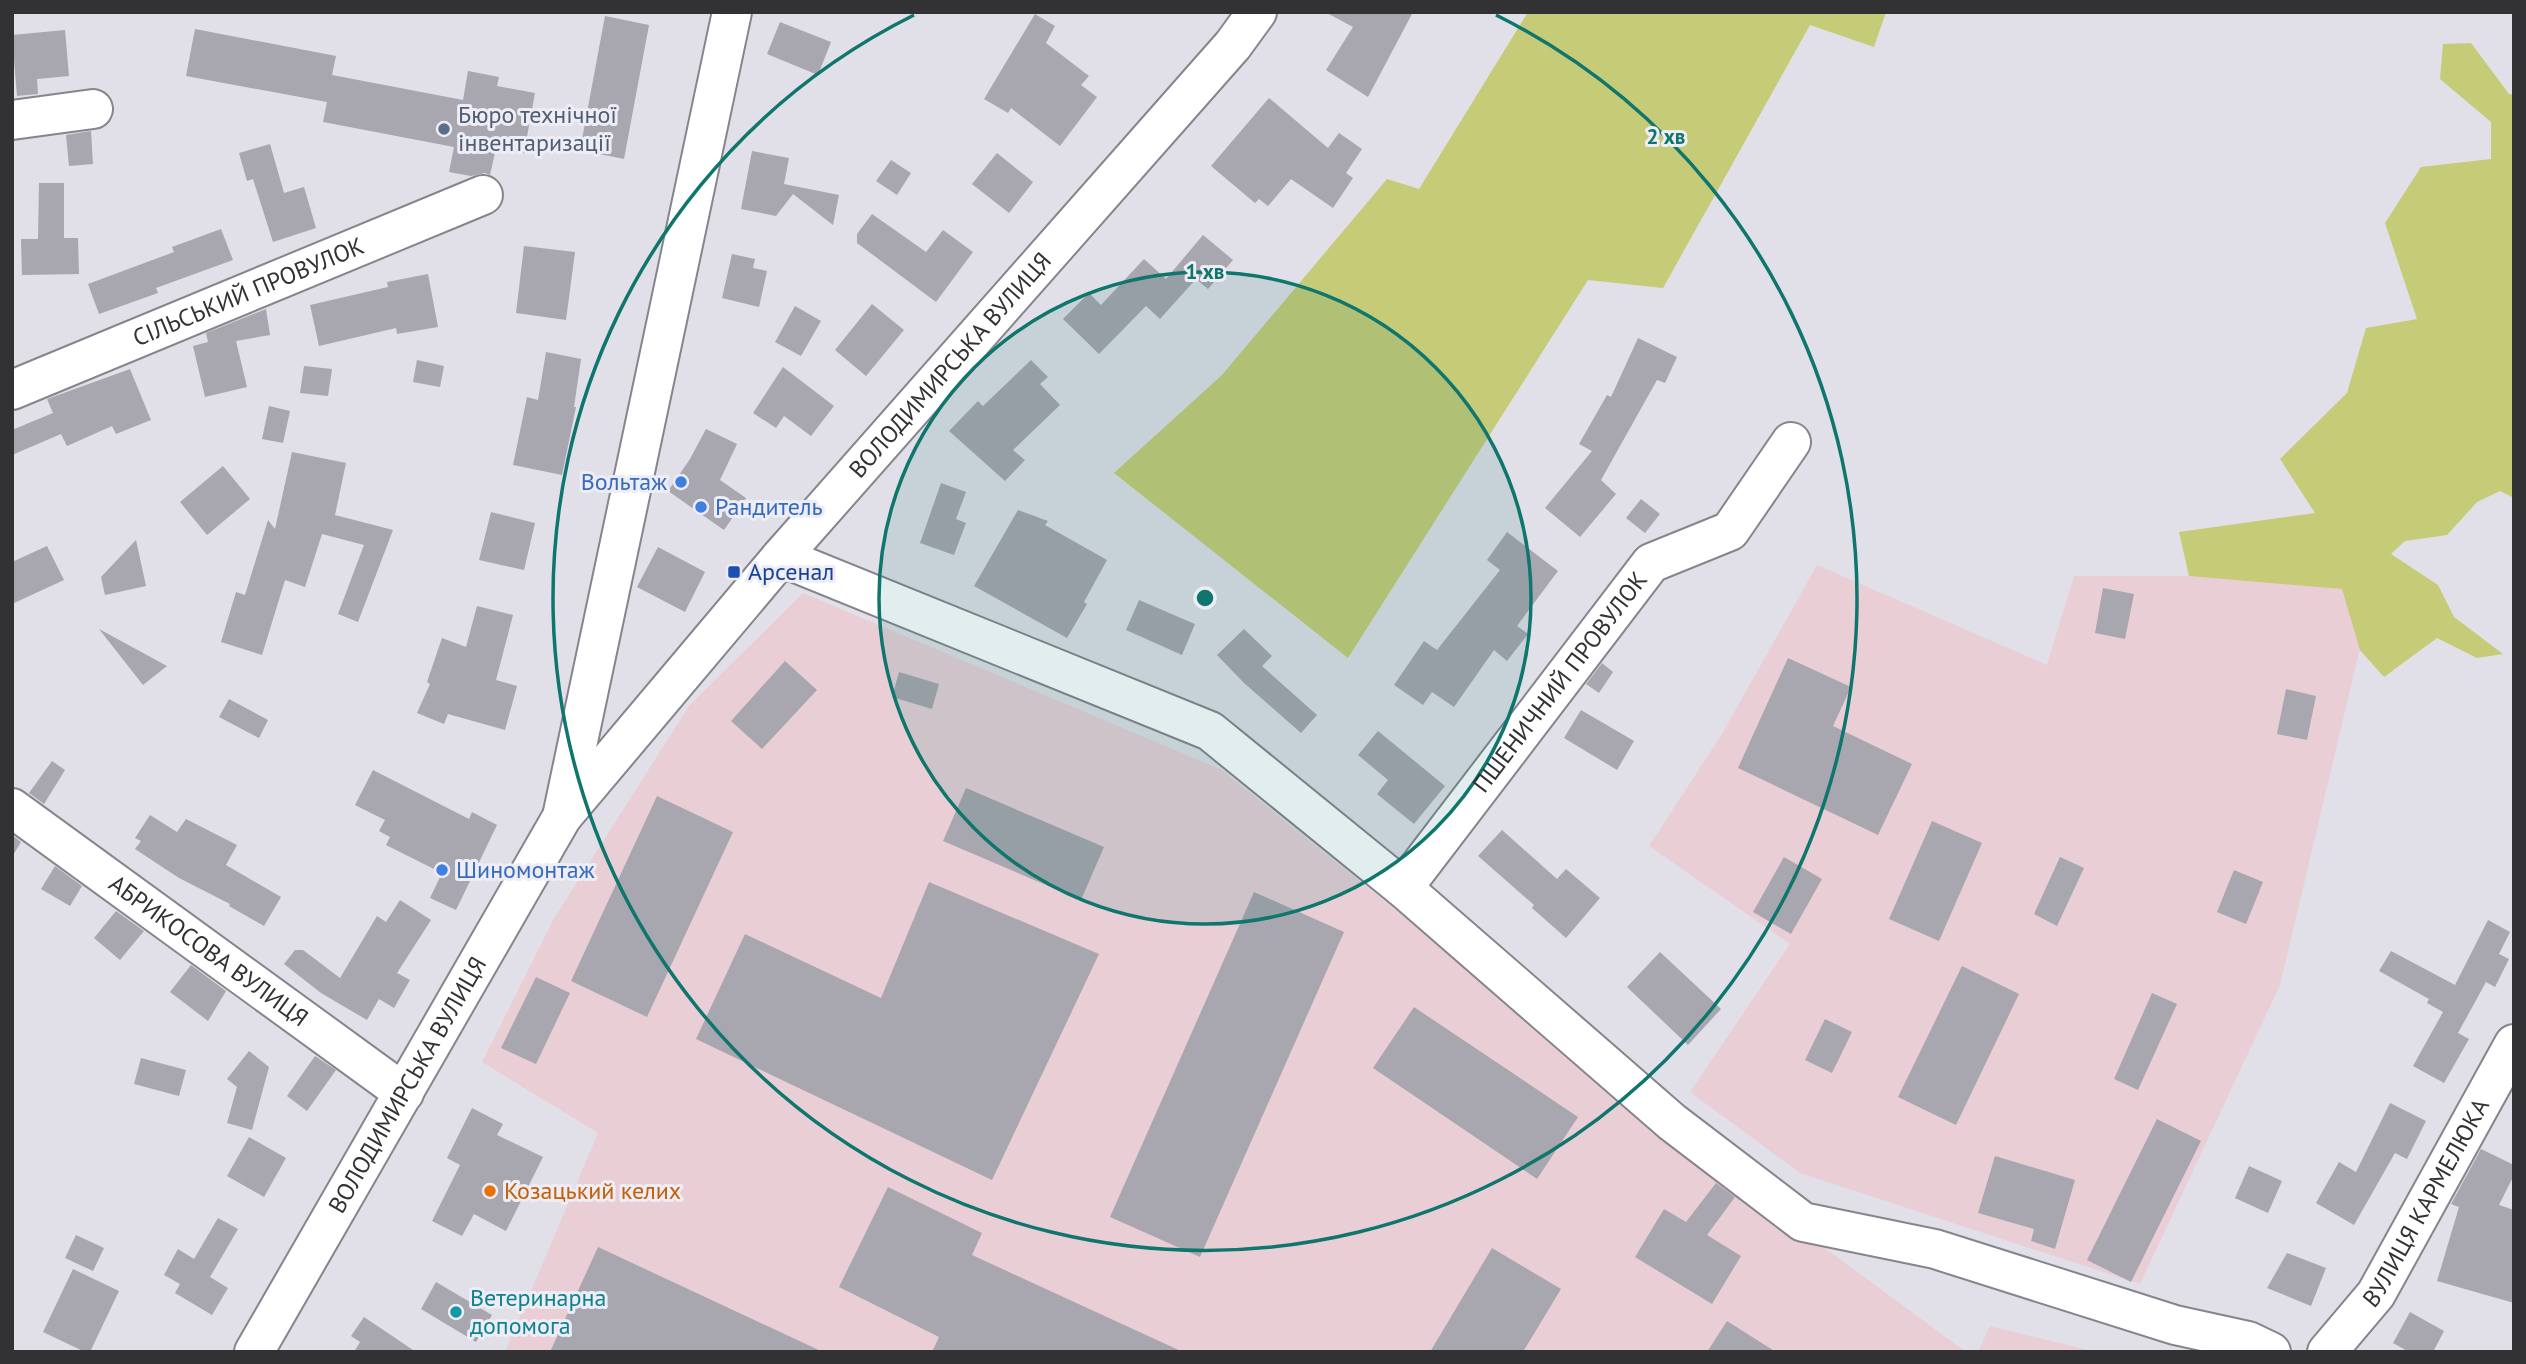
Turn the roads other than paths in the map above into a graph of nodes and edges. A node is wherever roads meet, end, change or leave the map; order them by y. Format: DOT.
graph roads {
  1 [pos="732,12"];
  2 [pos="1257,12"];
  3 [pos="93,109"];
  4 [pos="12,120"];
  5 [pos="483,195"];
  6 [pos="12,390"];
  7 [pos="1791,442"];
  8 [pos="781,557"];
  9 [pos="12,808"];
  10 [pos="562,817"];
  11 [pos="1403,888"];
  12 [pos="2514,1044"];
  13 [pos="404,1093"];
  14 [pos="2181,1338"];
  15 [pos="254,1352"];
  16 [pos="2271,1352"];
  17 [pos="2327,1352"];
  1 -- 10 [label="street, ВОЛОДИМИРСЬКА ВУЛИЦЯ"];
  2 -- 8 [label="street, ВОЛОДИМИРСЬКА ВУЛИЦЯ"];
  3 -- 4 [label="street"];
  5 -- 6 [label="street, СІЛЬСЬКИЙ ПРОВУЛОК"];
  7 -- 11 [label="street, ПШЕНИЧНИЙ ПРОВУЛОК"];
  8 -- 10 [label="street, ВОЛОДИМИРСЬКА ВУЛИЦЯ"];
  8 -- 11 [label="street"];
  9 -- 13 [label="street, АБРИКОСОВА ВУЛИЦЯ"];
  10 -- 13 [label="street, ВОЛОДИМИРСЬКА ВУЛИЦЯ"];
  11 -- 14 [label="street"];
  12 -- 17 [label="street, ВУЛИЦЯ КАРМЕЛЮКА"];
  13 -- 15 [label="street, ВОЛОДИМИРСЬКА ВУЛИЦЯ"];
  14 -- 16 [label="street"];
}
